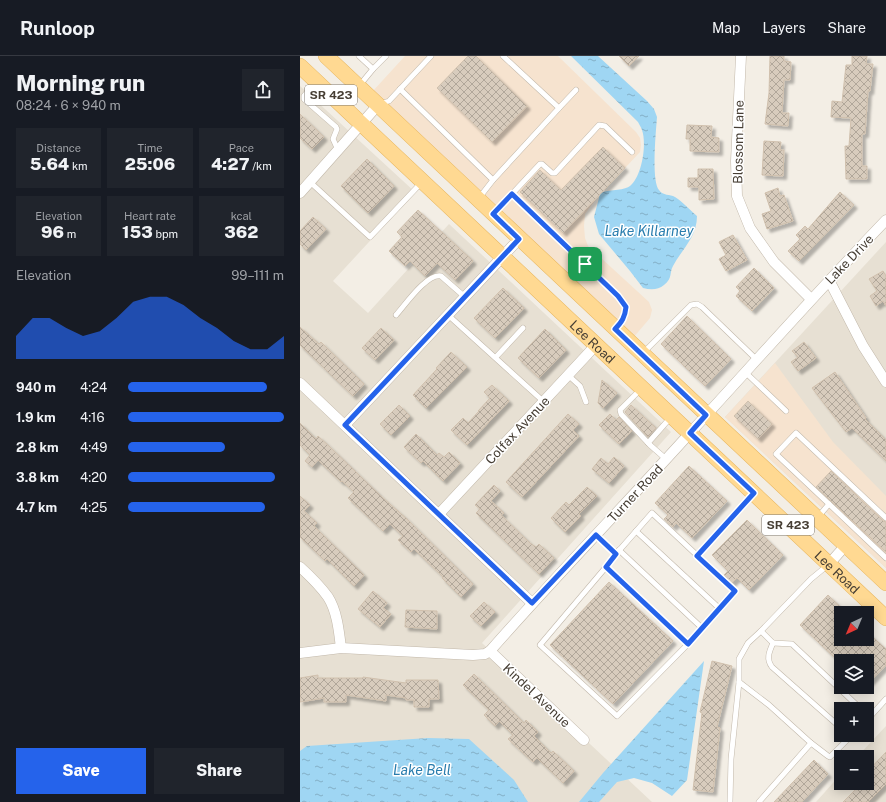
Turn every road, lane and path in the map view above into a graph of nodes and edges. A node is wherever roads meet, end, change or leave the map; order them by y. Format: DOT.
graph roads {
  1 [pos="326,56"];
  2 [pos="359,56"];
  3 [pos="386,56"];
  4 [pos="431,56"];
  5 [pos="503,56"];
  6 [pos="741,56"];
  7 [pos="300,66"];
  8 [pos="373,69"];
  9 [pos="316,81"];
  10 [pos="358,86"];
  11 [pos="400,90"];
  12 [pos="576,90"];
  13 [pos="378,105"];
  14 [pos="559,108"];
  15 [pos="362,123"];
  16 [pos="338,150"];
  17 [pos="632,152"];
  18 [pos="493,180"];
  19 [pos="422,181"];
  20 [pos="310,182"];
  21 [pos="300,193"];
  22 [pos="512,194"];
  23 [pos="478,200"];
  24 [pos="493,214"];
  25 [pos="886,220"];
  26 [pos="519,239"];
  27 [pos="503,257"];
  28 [pos="829,280"];
  29 [pos="465,297"];
  30 [pos="811,299"];
  31 [pos="396,315"];
  32 [pos="448,315"];
  33 [pos="523,328"];
  34 [pos="615,329"];
  35 [pos="596,345"];
  36 [pos="642,354"];
  37 [pos="496,357"];
  38 [pos="756,359"];
  39 [pos="745,372"];
  40 [pos="568,375"];
  41 [pos="886,382"];
  42 [pos="300,383"];
  43 [pos="642,388"];
  44 [pos="543,401"];
  45 [pos="586,402"];
  46 [pos="786,411"];
  47 [pos="706,415"];
  48 [pos="672,416"];
  49 [pos="345,425"];
  50 [pos="690,433"];
  51 [pos="648,443"];
  52 [pos="666,459"];
  53 [pos="754,493"];
  54 [pos="830,504"];
  55 [pos="440,514"];
  56 [pos="817,518"];
  57 [pos="886,518"];
  58 [pos="636,531"];
  59 [pos="596,535"];
  60 [pos="846,545"];
  61 [pos="617,552"];
  62 [pos="697,556"];
  63 [pos="886,558"];
  64 [pos="829,564"];
  65 [pos="300,567"];
  66 [pos="606,567"];
  67 [pos="886,583"];
  68 [pos="532,603"];
  69 [pos="719,608"];
  70 [pos="886,618"];
  71 [pos="702,628"];
  72 [pos="761,631"];
  73 [pos="773,643"];
  74 [pos="688,644"];
  75 [pos="341,648"];
  76 [pos="490,651"];
  77 [pos="300,653"];
  78 [pos="739,682"];
  79 [pos="886,699"];
  80 [pos="854,702"];
  81 [pos="874,711"];
  82 [pos="834,722"];
  83 [pos="584,740"];
  84 [pos="845,742"];
  85 [pos="812,743"];
  86 [pos="730,802"];
  87 [pos="759,802"];
  1 -- 10 [label="main road, Lee Road / SR 423"];
  2 -- 8 [label="lane"];
  3 -- 8 [label="lane"];
  4 -- 11 [label="lane"];
  5 -- 14 [label="lane"];
  6 -- 30 [label="street, Blossom Lane"];
  7 -- 9 [label="main road, Lee Road / SR 423"];
  8 -- 10 [label="lane"];
  9 -- 15 [label="main road, Lee Road / SR 423"];
  9 -- 16 [label="lane"];
  10 -- 13 [label="main road, Lee Road / SR 423"];
  11 -- 13 [label="lane"];
  11 -- 18 [label="lane"];
  12 -- 14 [label="lane"];
  13 -- 15 [label="street"];
  13 -- 23 [label="main road, Lee Road / SR 423"];
  14 -- 18 [label="lane"];
  15 -- 16 [label="street"];
  15 -- 19 [label="main road, Lee Road / SR 423"];
  16 -- 20 [label="street"];
  17 -- 22 [label="lane"];
  18 -- 23 [label="lane"];
  19 -- 20 [label="lane"];
  19 -- 27 [label="main road, Lee Road / SR 423"];
  20 -- 21 [label="street"];
  22 -- 24 [label="lane"];
  22 -- 34 [label="lane"];
  23 -- 24 [label="main road, Lee Road / SR 423"];
  24 -- 26 [label="main road, Lee Road / SR 423"];
  25 -- 28 [label="street, Lake Drive"];
  26 -- 27 [label="street"];
  26 -- 34 [label="main road, Lee Road / SR 423"];
  27 -- 29 [label="street"];
  27 -- 35 [label="main road, Lee Road / SR 423"];
  28 -- 30 [label="street, Lake Drive"];
  28 -- 41 [label="street"];
  29 -- 31 [label="lane"];
  29 -- 32 [label="street"];
  30 -- 38 [label="street, Turner Road"];
  32 -- 37 [label="lane"];
  32 -- 49 [label="street"];
  33 -- 37 [label="lane"];
  34 -- 36 [label="main road, Lee Road / SR 423"];
  35 -- 40 [label="street, Colfax Avenue"];
  35 -- 43 [label="main road, Lee Road / SR 423"];
  36 -- 38 [label="lane"];
  36 -- 47 [label="main road, Lee Road / SR 423"];
  37 -- 44 [label="lane"];
  38 -- 39 [label="street, Turner Road"];
  39 -- 46 [label="lane"];
  39 -- 47 [label="street, Turner Road"];
  40 -- 44 [label="street, Colfax Avenue"];
  40 -- 45 [label="lane"];
  42 -- 49 [label="street"];
  43 -- 48 [label="main road, Lee Road / SR 423"];
  43 -- 51 [label="lane"];
  44 -- 55 [label="street, Colfax Avenue"];
  47 -- 50 [label="street, Turner Road"];
  47 -- 56 [label="main road, Lee Road / SR 423"];
  48 -- 50 [label="main road, Lee Road / SR 423"];
  48 -- 51 [label="lane"];
  49 -- 55 [label="street"];
  50 -- 52 [label="street, Turner Road"];
  50 -- 53 [label="main road, Lee Road / SR 423"];
  51 -- 52 [label="lane"];
  52 -- 59 [label="street, Turner Road"];
  53 -- 62 [label="lane"];
  53 -- 64 [label="main road, Lee Road / SR 423"];
  54 -- 56 [label="lane"];
  54 -- 57 [label="lane"];
  54 -- 63 [label="lane"];
  55 -- 68 [label="street"];
  56 -- 60 [label="main road, Lee Road / SR 423"];
  58 -- 61 [label="lane"];
  58 -- 62 [label="lane"];
  58 -- 69 [label="lane"];
  59 -- 61 [label="lane"];
  59 -- 68 [label="street, Turner Road"];
  60 -- 64 [label="street"];
  60 -- 67 [label="main road, Lee Road / SR 423"];
  61 -- 66 [label="lane"];
  61 -- 71 [label="lane"];
  62 -- 69 [label="lane"];
  64 -- 70 [label="main road, Lee Road / SR 423"];
  64 -- 72 [label="lane"];
  65 -- 75 [label="street"];
  66 -- 74 [label="lane"];
  66 -- 74 [label="lane"];
  68 -- 76 [label="street, Turner Road"];
  69 -- 71 [label="lane"];
  71 -- 74 [label="lane"];
  72 -- 73 [label="lane"];
  72 -- 78 [label="lane"];
  73 -- 80 [label="lane"];
  73 -- 82 [label="lane"];
  75 -- 76 [label="street"];
  75 -- 77 [label="street"];
  76 -- 83 [label="street, Kindel Avenue"];
  78 -- 85 [label="lane"];
  78 -- 86 [label="lane"];
  79 -- 81 [label="lane"];
  84 -- 85 [label="lane"];
  85 -- 87 [label="lane"];
}
